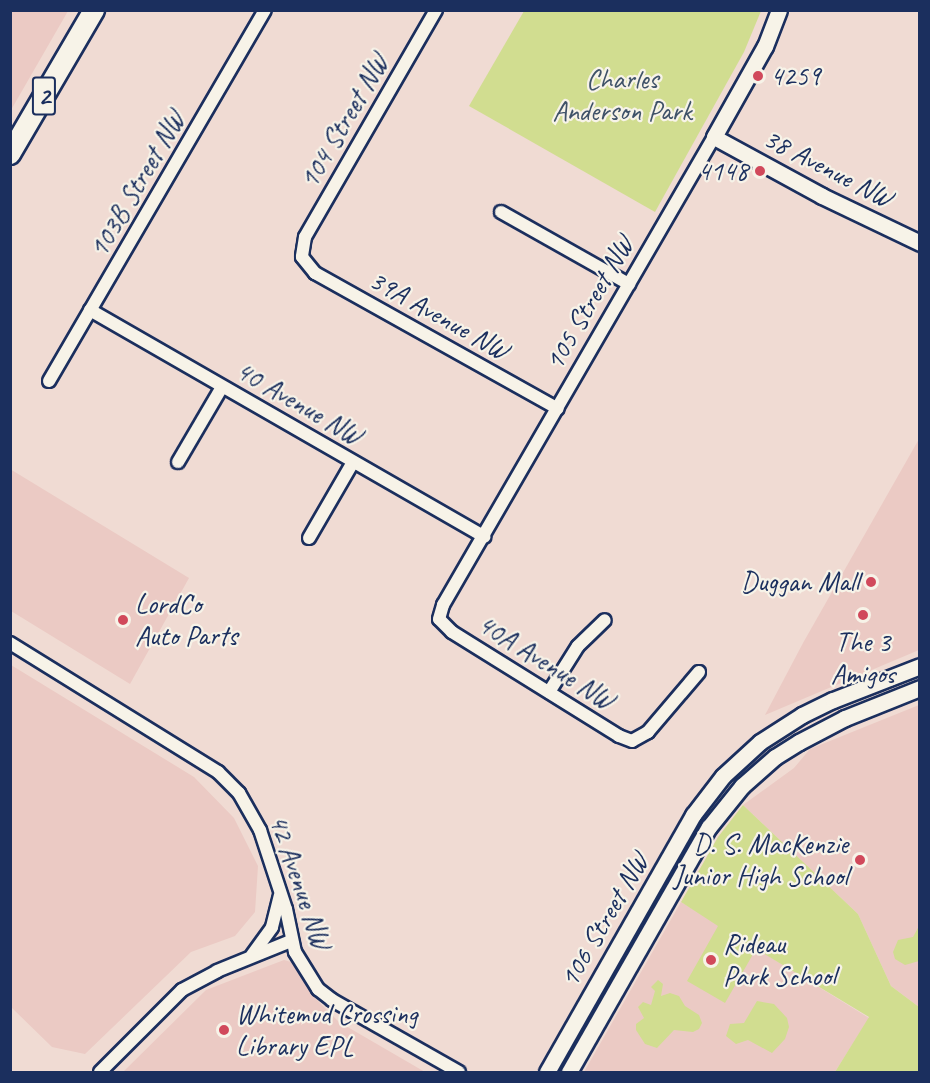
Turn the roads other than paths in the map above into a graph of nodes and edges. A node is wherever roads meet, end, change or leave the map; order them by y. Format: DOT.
graph roads {
  1 [pos="94,10"];
  2 [pos="265,10"];
  3 [pos="436,10"];
  4 [pos="779,10"];
  5 [pos="714,137"];
  6 [pos="10,154"];
  7 [pos="501,212"];
  8 [pos="920,243"];
  9 [pos="302,257"];
  10 [pos="628,285"];
  11 [pos="90,310"];
  12 [pos="49,381"];
  13 [pos="222,387"];
  14 [pos="558,409"];
  15 [pos="178,462"];
  16 [pos="353,462"];
  17 [pos="484,537"];
  18 [pos="309,538"];
  19 [pos="439,619"];
  20 [pos="605,620"];
  21 [pos="10,643"];
  22 [pos="920,666"];
  23 [pos="699,672"];
  24 [pos="920,688"];
  25 [pos="549,692"];
  26 [pos="280,889"];
  27 [pos="291,941"];
  28 [pos="249,957"];
  29 [pos="100,1072"];
  30 [pos="459,1072"];
  31 [pos="547,1072"];
  32 [pos="570,1072"];
  1 -- 6 [label="highway, 2"];
  2 -- 11 [label="street, 103B Street NW"];
  3 -- 9 [label="street, 104 Street NW"];
  4 -- 5 [label="street, 105 Street NW"];
  5 -- 8 [label="street, 38 Avenue NW"];
  5 -- 10 [label="street, 105 Street NW"];
  7 -- 10 [label="street"];
  9 -- 14 [label="street, 39A Avenue NW"];
  10 -- 14 [label="street, 105 Street NW"];
  11 -- 12 [label="street, 103B Street NW"];
  11 -- 13 [label="street, 40 Avenue NW"];
  13 -- 15 [label="street"];
  13 -- 16 [label="street, 40 Avenue NW"];
  14 -- 17 [label="street, 105 Street NW"];
  16 -- 17 [label="street, 40 Avenue NW"];
  16 -- 18 [label="street"];
  17 -- 19 [label="street, 105 Street NW"];
  19 -- 25 [label="street, 40A Avenue NW"];
  20 -- 25 [label="street"];
  21 -- 26 [label="street, 42 Avenue NW"];
  22 -- 31 [label="street, 106 Street NW"];
  23 -- 25 [label="street, 40A Avenue NW"];
  24 -- 32 [label="street, 106 Street NW"];
  26 -- 27 [label="street, 42 Avenue NW"];
  26 -- 28 [label="street"];
  27 -- 28 [label="street"];
  27 -- 30 [label="street, 42 Avenue NW"];
  28 -- 29 [label="street"];
}
